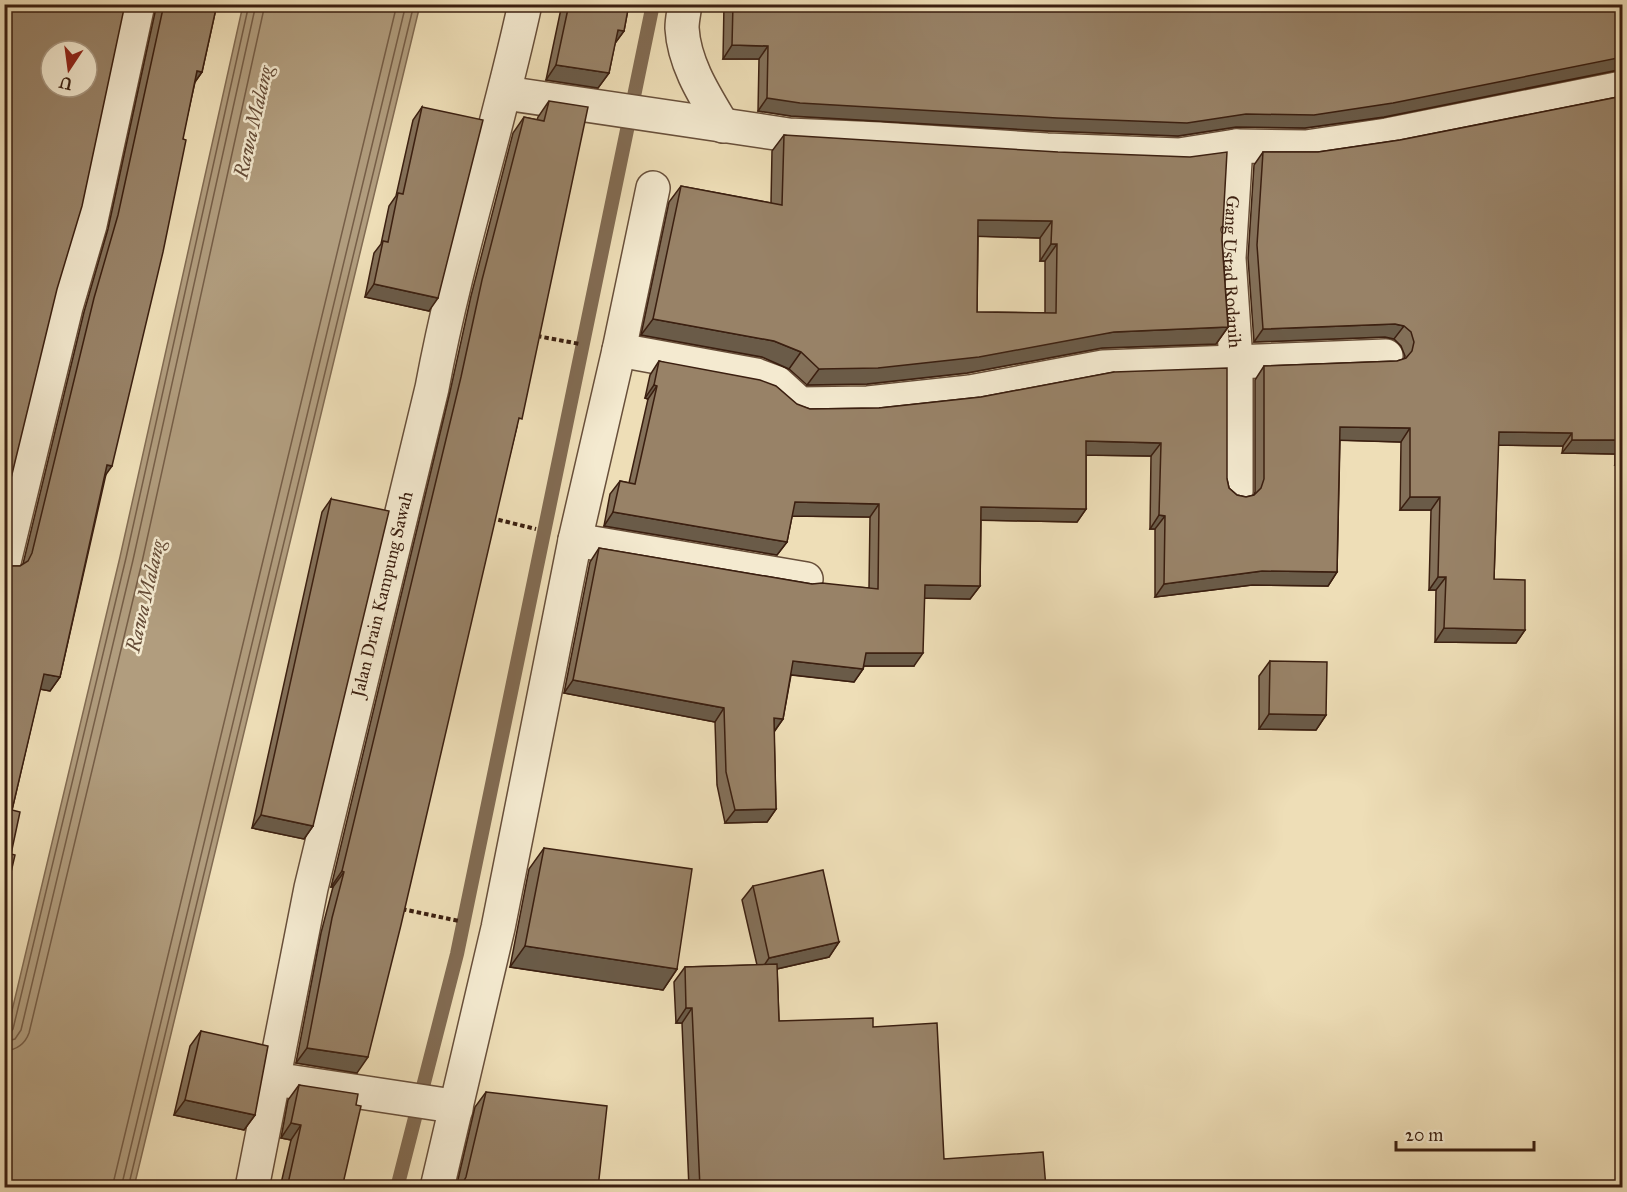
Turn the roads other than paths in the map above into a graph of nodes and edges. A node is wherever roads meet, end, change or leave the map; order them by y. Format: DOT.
graph roads {
  1 [pos="138,4"];
  2 [pos="525,4"];
  3 [pos="684,4"];
  4 [pos="1623,88"];
  5 [pos="505,93"];
  6 [pos="723,126"];
  7 [pos="1236,146"];
  8 [pos="653,188"];
  9 [pos="619,350"];
  10 [pos="1386,356"];
  11 [pos="1236,361"];
  12 [pos="1236,492"];
  13 [pos="560,536"];
  14 [pos="4,562"];
  15 [pos="806,579"];
  16 [pos="274,1079"];
  17 [pos="451,1107"];
  18 [pos="252,1188"];
  19 [pos="437,1188"];
  1 -- 14 [label="street"];
  2 -- 5 [label="street, Jalan Drain Kampung Sawah"];
  3 -- 6 [label="street"];
  4 -- 7 [label="street"];
  5 -- 6 [label="street"];
  5 -- 16 [label="street, Jalan Drain Kampung Sawah"];
  6 -- 7 [label="street"];
  7 -- 11 [label="street, Gang Ustad Rodanih"];
  8 -- 9 [label="street"];
  9 -- 11 [label="street"];
  9 -- 13 [label="street"];
  10 -- 11 [label="street"];
  11 -- 12 [label="street, Gang Ustad Rodanih"];
  13 -- 15 [label="street"];
  13 -- 17 [label="street"];
  16 -- 17 [label="street"];
  16 -- 18 [label="street, Jalan Drain Kampung Sawah"];
  17 -- 19 [label="street"];
}
